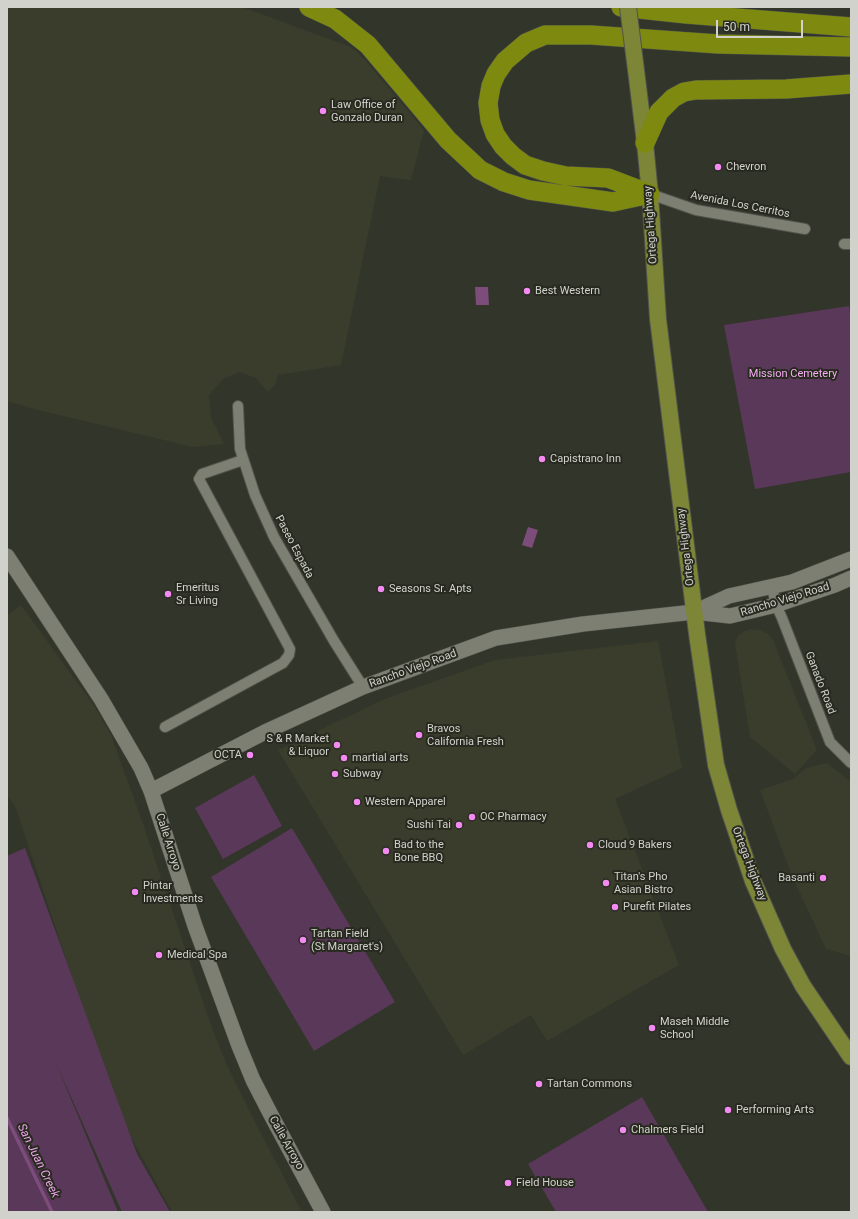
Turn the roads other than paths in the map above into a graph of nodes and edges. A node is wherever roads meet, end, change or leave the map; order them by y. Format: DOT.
graph roads {
  1 [pos="309,7"];
  2 [pos="621,7"];
  3 [pos="628,7"];
  4 [pos="851,28"];
  5 [pos="851,47"];
  6 [pos="851,84"];
  7 [pos="645,143"];
  8 [pos="650,194"];
  9 [pos="805,229"];
  10 [pos="238,406"];
  11 [pos="244,460"];
  12 [pos="7,556"];
  13 [pos="851,559"];
  14 [pos="851,578"];
  15 [pos="772,587"];
  16 [pos="776,605"];
  17 [pos="694,612"];
  18 [pos="363,687"];
  19 [pos="165,727"];
  20 [pos="851,763"];
  21 [pos="151,790"];
  22 [pos="851,1057"];
  23 [pos="323,1212"];
  1 -- 8 [label="highway"];
  2 -- 4 [label="highway"];
  3 -- 7 [label="main road, Ortega Highway, bridge"];
  5 -- 8 [label="highway"];
  6 -- 7 [label="highway"];
  7 -- 8 [label="main road, Ortega Highway"];
  8 -- 9 [label="street, Avenida Los Cerritos"];
  8 -- 17 [label="main road, Ortega Highway"];
  10 -- 11 [label="street, Paseo Espada"];
  11 -- 18 [label="street, Paseo Espada"];
  11 -- 19 [label="street"];
  12 -- 21 [label="main road, Calle Arroyo"];
  13 -- 15 [label="main road, Rancho Viejo Road"];
  14 -- 16 [label="main road, Rancho Viejo Road"];
  15 -- 16 [label="street, Ganado Road"];
  15 -- 17 [label="main road, Rancho Viejo Road"];
  16 -- 17 [label="main road, Rancho Viejo Road"];
  16 -- 20 [label="street, Ganado Road"];
  17 -- 18 [label="main road, Rancho Viejo Road"];
  17 -- 22 [label="main road, Ortega Highway"];
  18 -- 21 [label="main road, Rancho Viejo Road"];
  21 -- 23 [label="main road, Calle Arroyo"];
}
